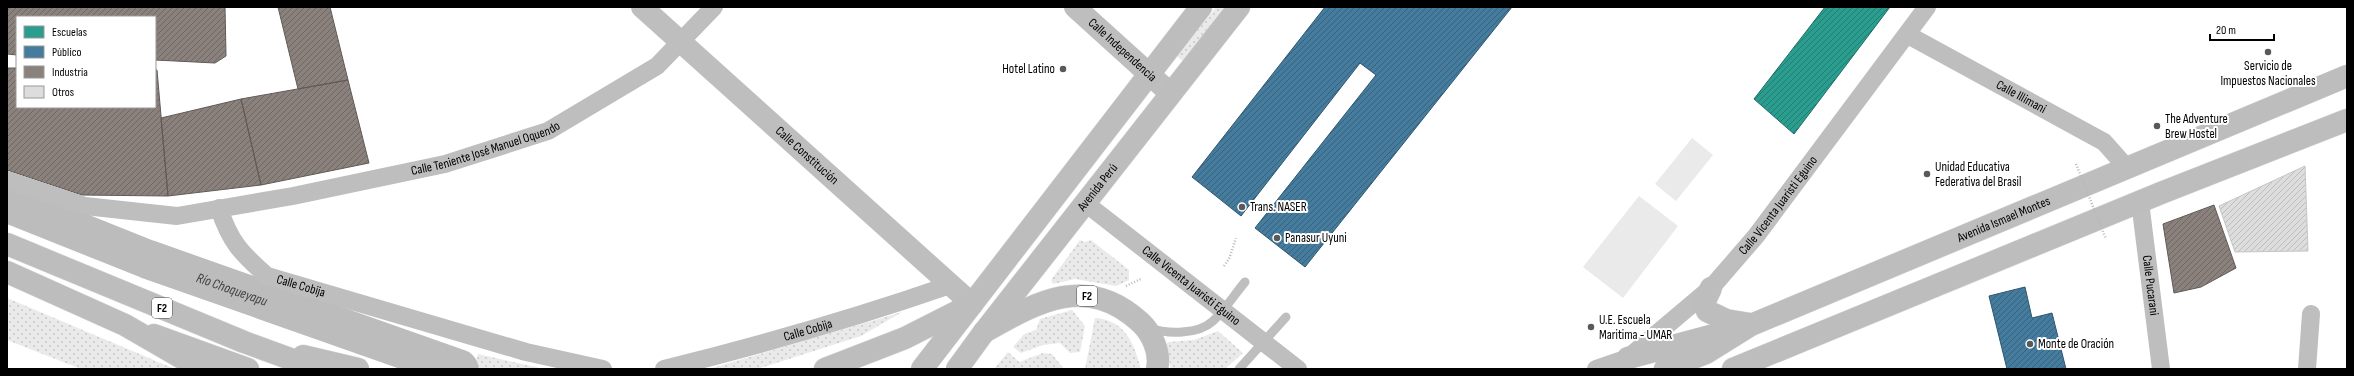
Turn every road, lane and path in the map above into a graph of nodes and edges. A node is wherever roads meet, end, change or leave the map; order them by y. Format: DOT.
graph roads {
  1 [pos="642,7"];
  2 [pos="714,7"];
  3 [pos="1075,7"];
  4 [pos="1201,7"];
  5 [pos="1239,7"];
  6 [pos="1927,7"];
  7 [pos="1908,35"];
  8 [pos="681,42"];
  9 [pos="1149,73"];
  10 [pos="2347,76"];
  11 [pos="1170,93"];
  12 [pos="2347,120"];
  13 [pos="2076,164"];
  14 [pos="2128,169"];
  15 [pos="7,180"];
  16 [pos="1062,186"];
  17 [pos="1084,202"];
  18 [pos="2140,202"];
  19 [pos="219,208"];
  20 [pos="1236,238"];
  21 [pos="2106,240"];
  22 [pos="7,244"];
  23 [pos="1224,266"];
  24 [pos="7,272"];
  25 [pos="1141,279"];
  26 [pos="1245,282"];
  27 [pos="950,285"];
  28 [pos="1124,286"];
  29 [pos="1711,288"];
  30 [pos="972,304"];
  31 [pos="1224,309"];
  32 [pos="2311,314"];
  33 [pos="1286,317"];
  34 [pos="125,325"];
  35 [pos="1751,325"];
  36 [pos="1146,327"];
  37 [pos="984,332"];
  38 [pos="244,342"];
  39 [pos="1264,343"];
  40 [pos="1628,358"];
  41 [pos="1766,359"];
  42 [pos="201,369"];
  43 [pos="248,369"];
  44 [pos="318,369"];
  45 [pos="358,369"];
  46 [pos="603,369"];
  47 [pos="664,369"];
  48 [pos="825,369"];
  49 [pos="922,369"];
  50 [pos="957,369"];
  51 [pos="1157,369"];
  52 [pos="1239,369"];
  53 [pos="1298,369"];
  54 [pos="1596,369"];
  55 [pos="1665,369"];
  56 [pos="1733,369"];
  57 [pos="2161,369"];
  58 [pos="2307,369"];
  1 -- 8 [label="street, Calle Constitución"];
  2 -- 8 [label="street, Calle Teniente José Manuel Oquendo"];
  3 -- 9 [label="street, Calle Independencia"];
  4 -- 9 [label="main road, Avenida Perú"];
  5 -- 11 [label="main road, Avenida Perú"];
  6 -- 7 [label="street, Calle Vicenta Juaristi Eguino"];
  7 -- 14 [label="street, Calle Illimani"];
  7 -- 29 [label="street, Calle Vicenta Juaristi Eguino"];
  8 -- 19 [label="street, Calle Teniente José Manuel Oquendo"];
  8 -- 27 [label="street, Calle Constitución"];
  9 -- 11 [label="street, Calle Independencia"];
  9 -- 16 [label="main road, Avenida Perú"];
  10 -- 14 [label="main road, Avenida Ismael Montes"];
  11 -- 17 [label="main road, Avenida Perú"];
  12 -- 18 [label="main road"];
  13 -- 21 [label="path, bridge"];
  14 -- 18 [label="main road"];
  14 -- 35 [label="main road, Avenida Ismael Montes"];
  15 -- 19 [label="street"];
  16 -- 17 [label="main road"];
  16 -- 30 [label="main road, Avenida Perú"];
  17 -- 31 [label="street, Calle Vicenta Juaristi Eguino"];
  17 -- 37 [label="main road, Avenida Perú"];
  18 -- 41 [label="main road"];
  18 -- 57 [label="street, Calle Pucarani"];
  19 -- 46 [label="street, Calle Cobija"];
  20 -- 23 [label="path"];
  22 -- 38 [label="main road, F2"];
  24 -- 34 [label="main road, F2"];
  25 -- 28 [label="path"];
  26 -- 31 [label="lane"];
  27 -- 30 [label="street, Calle Constitución"];
  27 -- 47 [label="street, Calle Cobija"];
  29 -- 35 [label="main road"];
  29 -- 40 [label="street, Calle Vicenta Juaristi Eguino"];
  30 -- 48 [label="main road"];
  30 -- 49 [label="main road, Avenida Perú"];
  31 -- 36 [label="lane"];
  31 -- 39 [label="street, Calle Vicenta Juaristi Eguino"];
  32 -- 58 [label="street"];
  33 -- 39 [label="lane"];
  34 -- 42 [label="main road, F2"];
  34 -- 43 [label="main road, F2"];
  35 -- 40 [label="main road"];
  35 -- 41 [label="main road"];
  35 -- 55 [label="main road, Avenida Ismael Montes"];
  36 -- 37 [label="main road, F2"];
  36 -- 51 [label="main road, F2"];
  37 -- 50 [label="main road, Avenida Perú"];
  38 -- 44 [label="main road, F2"];
  38 -- 45 [label="main road"];
  39 -- 52 [label="lane"];
  39 -- 53 [label="street, Calle Vicenta Juaristi Eguino"];
  40 -- 54 [label="street, Calle Vicenta Juaristi Eguino"];
  41 -- 56 [label="main road"];
}
